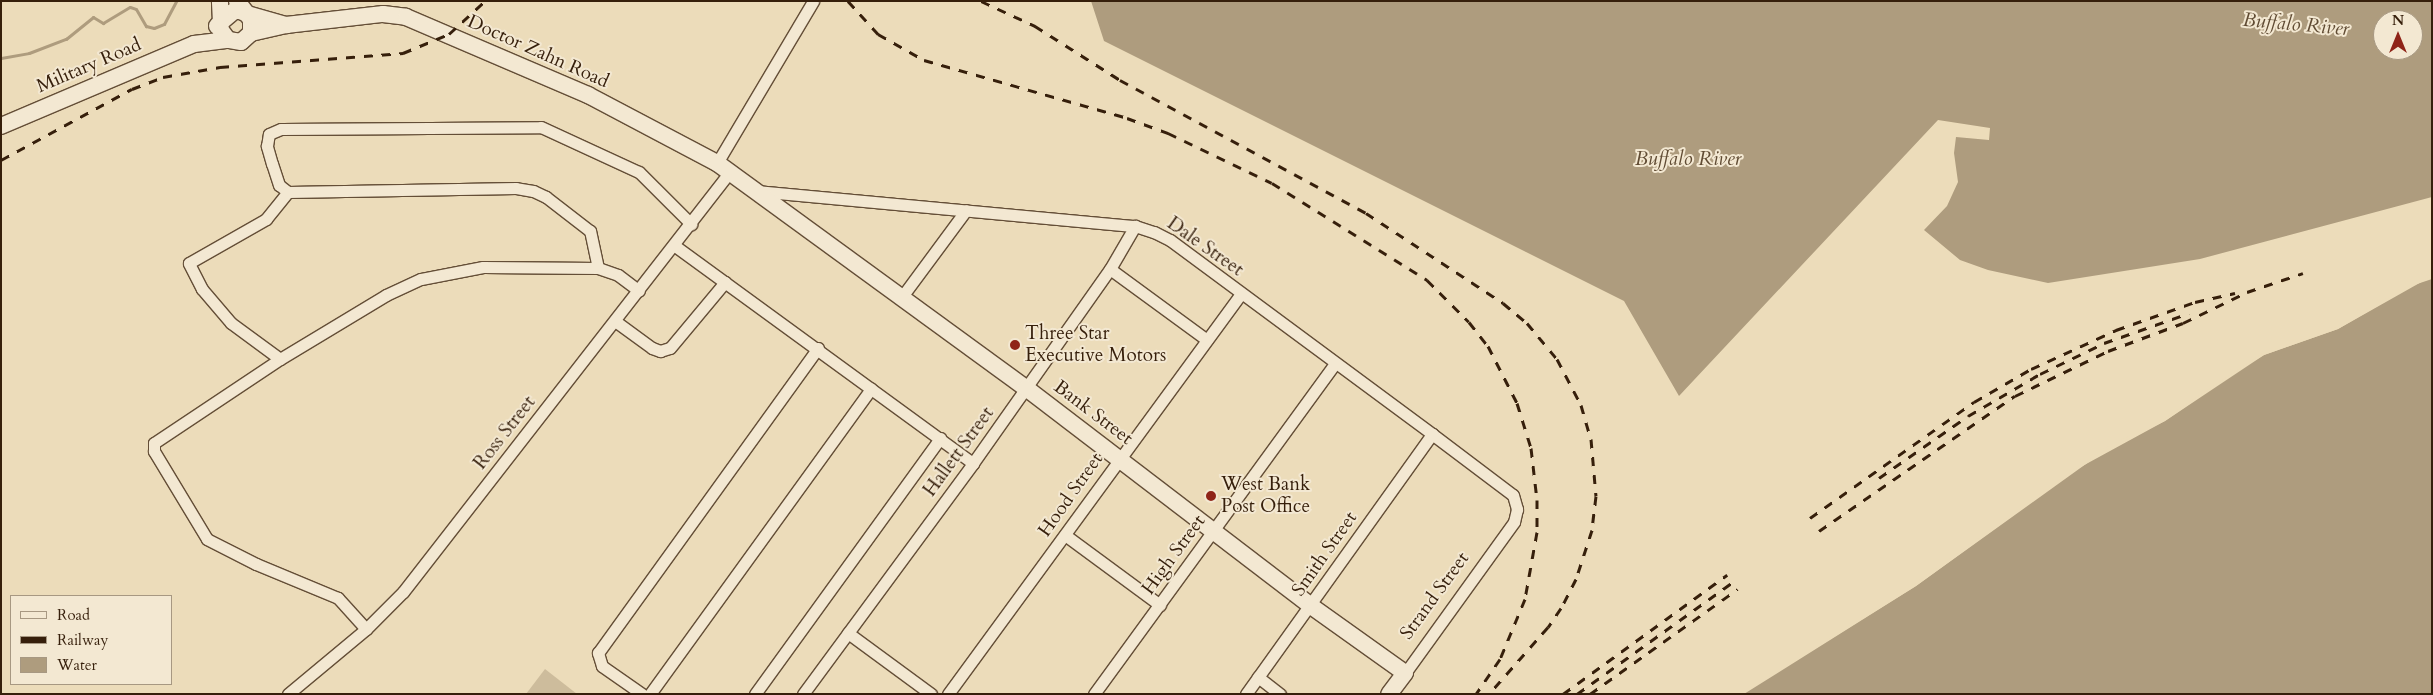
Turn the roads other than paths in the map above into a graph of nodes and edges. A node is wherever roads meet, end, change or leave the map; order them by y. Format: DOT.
graph roads {
  1 [pos="220,1"];
  2 [pos="813,1"];
  3 [pos="242,8"];
  4 [pos="221,22"];
  5 [pos="286,25"];
  6 [pos="251,33"];
  7 [pos="228,40"];
  8 [pos="194,44"];
  9 [pos="1,126"];
  10 [pos="723,168"];
  11 [pos="754,191"];
  12 [pos="288,192"];
  13 [pos="966,210"];
  14 [pos="691,224"];
  15 [pos="1135,226"];
  16 [pos="675,246"];
  17 [pos="598,268"];
  18 [pos="1110,269"];
  19 [pos="724,282"];
  20 [pos="639,291"];
  21 [pos="1241,294"];
  22 [pos="901,298"];
  23 [pos="615,321"];
  24 [pos="1207,340"];
  25 [pos="818,348"];
  26 [pos="280,359"];
  27 [pos="1335,364"];
  28 [pos="1026,388"];
  29 [pos="871,389"];
  30 [pos="1432,434"];
  31 [pos="940,438"];
  32 [pos="1118,457"];
  33 [pos="973,463"];
  34 [pos="1514,522"];
  35 [pos="1214,531"];
  36 [pos="1065,535"];
  37 [pos="1160,605"];
  38 [pos="1311,606"];
  39 [pos="366,629"];
  40 [pos="848,633"];
  41 [pos="1405,673"];
  42 [pos="1258,677"];
  43 [pos="288,694"];
  44 [pos="642,694"];
  45 [pos="650,694"];
  46 [pos="755,694"];
  47 [pos="803,694"];
  48 [pos="931,694"];
  49 [pos="948,694"];
  50 [pos="1094,694"];
  51 [pos="1246,694"];
  52 [pos="1280,694"];
  53 [pos="1389,694"];
  1 -- 4 [label="street"];
  2 -- 10 [label="street, Ross Street"];
  3 -- 4 [label="street, Doctor Zahn Road"];
  3 -- 5 [label="street, Doctor Zahn Road"];
  3 -- 6 [label="street"];
  4 -- 7 [label="street"];
  4 -- 8 [label="street, Military Road"];
  5 -- 6 [label="street, Doctor Zahn Road"];
  5 -- 10 [label="street, Doctor Zahn Road"];
  6 -- 7 [label="street, Doctor Zahn Road"];
  7 -- 8 [label="street, Military Road"];
  8 -- 9 [label="street, Military Road"];
  10 -- 11 [label="street, Doctor Zahn Road"];
  10 -- 14 [label="street, Ross Street"];
  11 -- 13 [label="street, Dale Street"];
  11 -- 22 [label="street, Bank Street"];
  12 -- 14 [label="street"];
  12 -- 17 [label="street"];
  12 -- 26 [label="street"];
  13 -- 15 [label="street, Dale Street"];
  13 -- 22 [label="street"];
  14 -- 16 [label="street, Ross Street"];
  15 -- 18 [label="street, Hallett Street"];
  15 -- 21 [label="street, Dale Street"];
  16 -- 19 [label="street"];
  16 -- 20 [label="street, Ross Street"];
  17 -- 20 [label="street"];
  17 -- 26 [label="street"];
  18 -- 24 [label="street"];
  18 -- 28 [label="street, Hallett Street"];
  19 -- 23 [label="street"];
  19 -- 25 [label="street"];
  20 -- 23 [label="street, Ross Street"];
  21 -- 24 [label="street, Hood Street"];
  21 -- 27 [label="street, Dale Street"];
  22 -- 28 [label="street, Bank Street"];
  23 -- 39 [label="street, Ross Street"];
  24 -- 32 [label="street, Hood Street"];
  25 -- 29 [label="street"];
  25 -- 44 [label="street"];
  26 -- 39 [label="street"];
  27 -- 30 [label="street, Dale Street"];
  27 -- 35 [label="street, High Street"];
  28 -- 32 [label="street, Bank Street"];
  28 -- 33 [label="street, Hallett Street"];
  29 -- 31 [label="street"];
  29 -- 45 [label="street"];
  30 -- 34 [label="street, Dale Street"];
  30 -- 38 [label="street, Smith Street"];
  31 -- 33 [label="street"];
  31 -- 46 [label="street"];
  32 -- 35 [label="street, Bank Street"];
  32 -- 36 [label="street, Hood Street"];
  33 -- 40 [label="street, Hallett Street"];
  34 -- 41 [label="street, Strand Street"];
  35 -- 37 [label="street, High Street"];
  35 -- 38 [label="street, Bank Street"];
  36 -- 37 [label="street"];
  36 -- 49 [label="street, Hood Street"];
  37 -- 50 [label="street, High Street"];
  38 -- 41 [label="street, Bank Street"];
  38 -- 42 [label="street, Smith Street"];
  39 -- 43 [label="street, Ross Street"];
  40 -- 47 [label="street, Hallett Street"];
  40 -- 48 [label="street"];
  41 -- 53 [label="street, Strand Street"];
  42 -- 51 [label="street, Smith Street"];
  42 -- 52 [label="street"];
}
